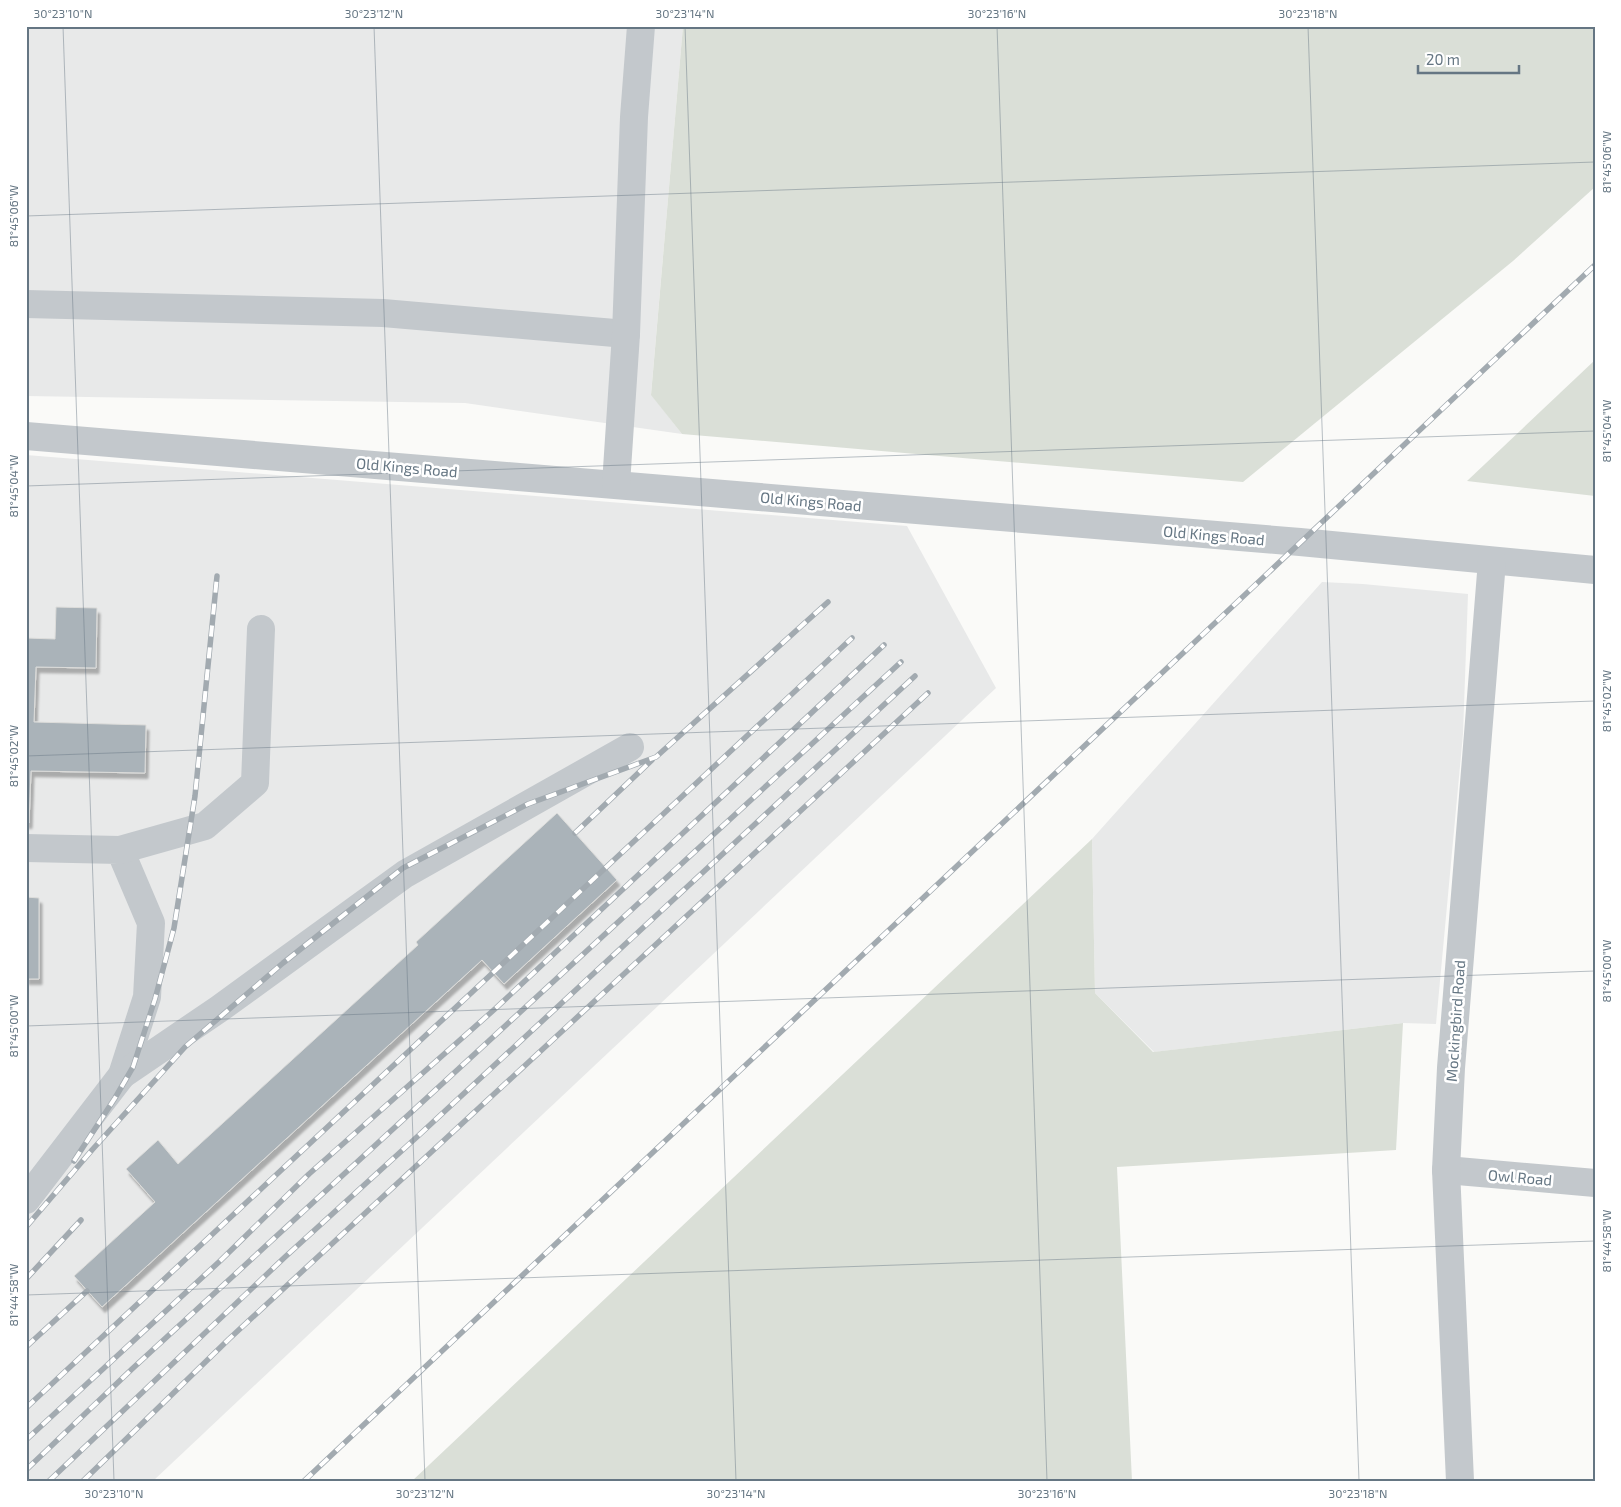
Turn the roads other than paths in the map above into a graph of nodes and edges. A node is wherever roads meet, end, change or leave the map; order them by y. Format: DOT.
graph roads {
  1 [pos="641,26"];
  2 [pos="26,304"];
  3 [pos="626,334"];
  4 [pos="26,436"];
  5 [pos="616,484"];
  6 [pos="1492,561"];
  7 [pos="1595,570"];
  8 [pos="261,629"];
  9 [pos="630,747"];
  10 [pos="26,848"];
  11 [pos="120,850"];
  12 [pos="122,1075"];
  13 [pos="1446,1170"];
  14 [pos="1595,1183"];
  15 [pos="26,1200"];
  16 [pos="1460,1481"];
  1 -- 3 [label="street"];
  2 -- 3 [label="street"];
  3 -- 5 [label="street"];
  4 -- 5 [label="street, Old Kings Road"];
  5 -- 6 [label="street, Old Kings Road"];
  6 -- 7 [label="street, Old Kings Road"];
  6 -- 13 [label="street, Mockingbird Road"];
  8 -- 11 [label="street"];
  9 -- 12 [label="street"];
  10 -- 11 [label="street"];
  11 -- 12 [label="street"];
  12 -- 15 [label="street"];
  13 -- 14 [label="street, Owl Road"];
  13 -- 16 [label="street, Mockingbird Road"];
}
